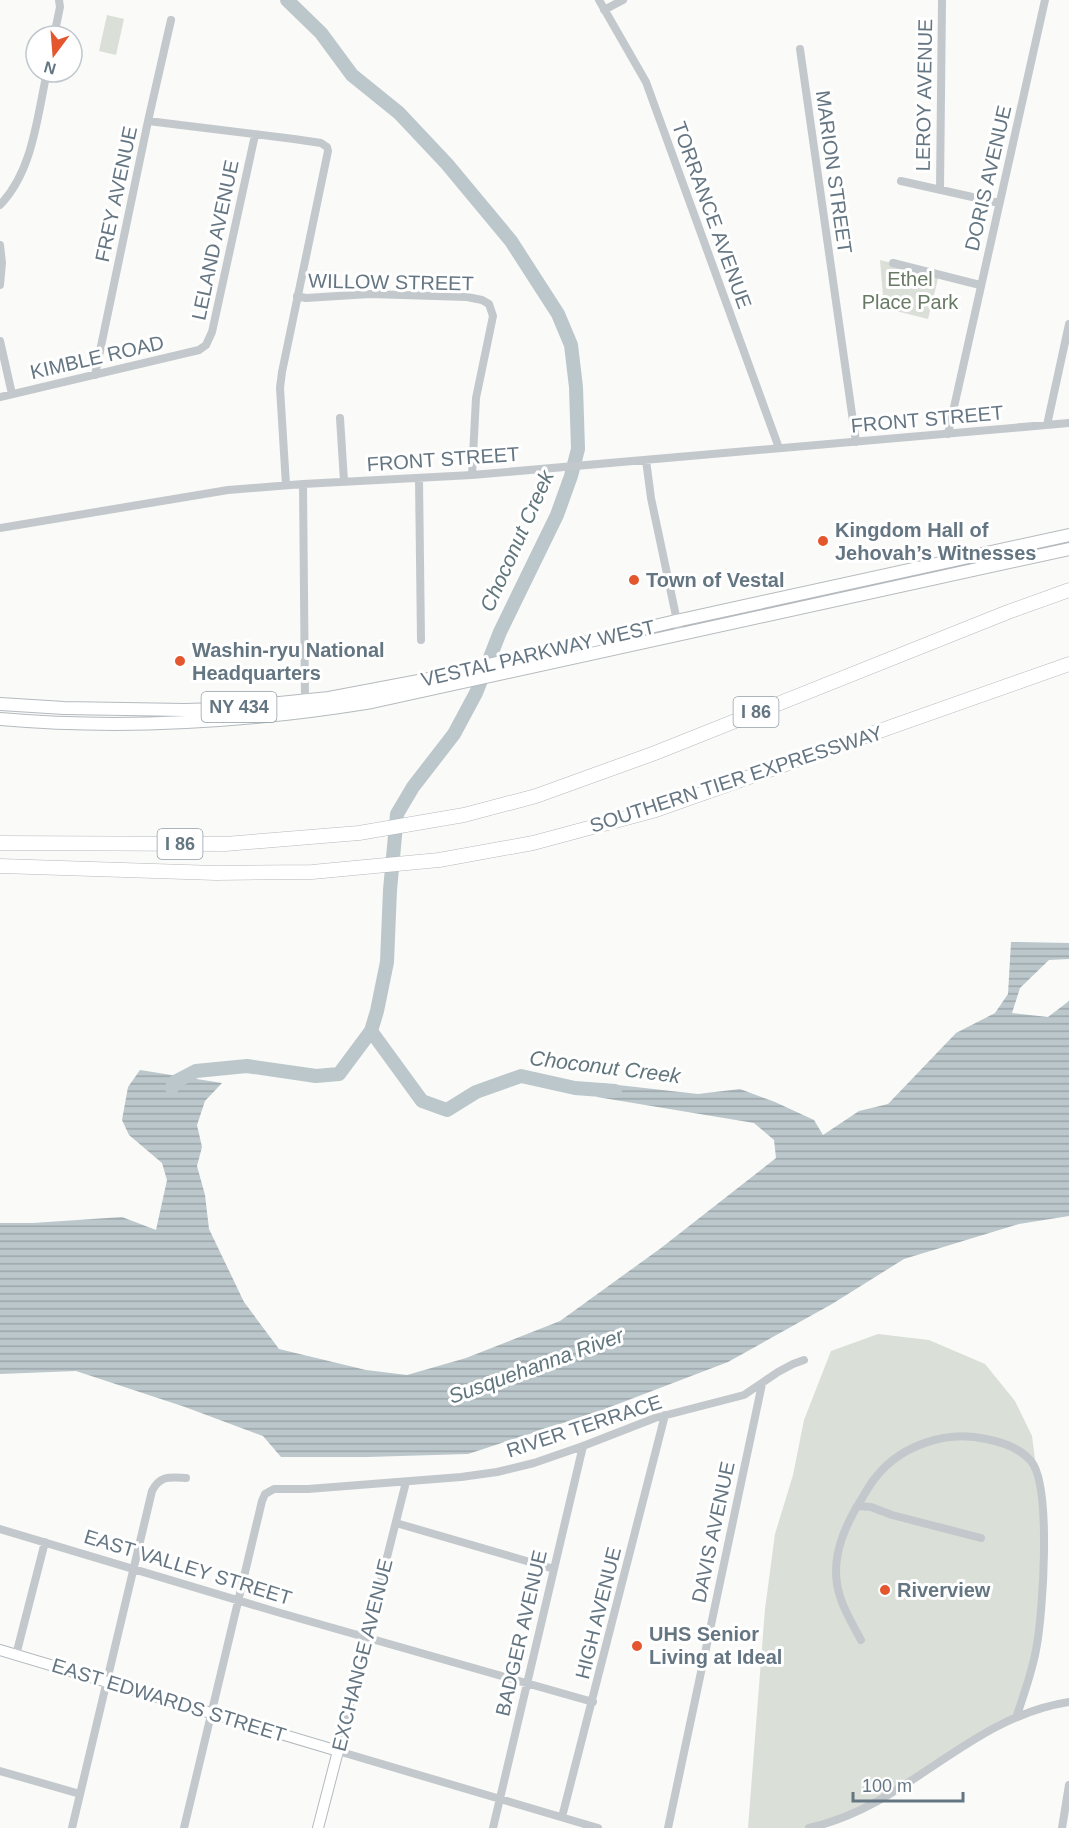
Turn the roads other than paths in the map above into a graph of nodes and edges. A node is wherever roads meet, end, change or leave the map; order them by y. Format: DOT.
graph roads {
  1 [pos="59,0"];
  2 [pos="599,0"];
  3 [pos="623,0"];
  4 [pos="942,0"];
  5 [pos="1045,0"];
  6 [pos="604,10"];
  7 [pos="171,20"];
  8 [pos="57,24"];
  9 [pos="800,49"];
  10 [pos="44,84"];
  11 [pos="148,121"];
  12 [pos="255,135"];
  13 [pos="901,181"];
  14 [pos="940,190"];
  15 [pos="999,203"];
  16 [pos="0,205"];
  17 [pos="0,245"];
  18 [pos="893,263"];
  19 [pos="0,285"];
  20 [pos="980,285"];
  21 [pos="297,296"];
  22 [pos="1069,324"];
  23 [pos="0,341"];
  24 [pos="201,349"];
  25 [pos="95,375"];
  26 [pos="12,394"];
  27 [pos="0,397"];
  28 [pos="340,418"];
  29 [pos="1069,423"];
  30 [pos="1047,425"];
  31 [pos="948,434"];
  32 [pos="856,442"];
  33 [pos="779,448"];
  34 [pos="646,460"];
  35 [pos="472,475"];
  36 [pos="420,479"];
  37 [pos="344,481"];
  38 [pos="303,484"];
  39 [pos="286,485"];
  40 [pos="0,528"];
  41 [pos="1069,535"];
  42 [pos="1069,549"];
  43 [pos="1069,590"];
  44 [pos="676,621"];
  45 [pos="680,635"];
  46 [pos="421,640"];
  47 [pos="1069,664"];
  48 [pos="472,675"];
  49 [pos="305,701"];
  50 [pos="0,704"];
  51 [pos="0,719"];
  52 [pos="0,843"];
  53 [pos="0,866"];
  54 [pos="804,1360"];
  55 [pos="762,1384"];
  56 [pos="665,1415"];
  57 [pos="583,1446"];
  58 [pos="186,1478"];
  59 [pos="406,1482"];
  60 [pos="858,1506"];
  61 [pos="396,1523"];
  62 [pos="0,1528"];
  63 [pos="981,1538"];
  64 [pos="45,1542"];
  65 [pos="134,1569"];
  66 [pos="554,1569"];
  67 [pos="239,1600"];
  68 [pos="367,1637"];
  69 [pos="861,1640"];
  70 [pos="0,1650"];
  71 [pos="16,1655"];
  72 [pos="107,1682"];
  73 [pos="526,1684"];
  74 [pos="592,1702"];
  75 [pos="1069,1702"];
  76 [pos="212,1713"];
  77 [pos="1017,1715"];
  78 [pos="338,1751"];
  79 [pos="0,1771"];
  80 [pos="1069,1785"];
  81 [pos="80,1794"];
  82 [pos="499,1798"];
  83 [pos="562,1817"];
  84 [pos="820,1827"];
  85 [pos="72,1828"];
  86 [pos="184,1828"];
  87 [pos="318,1828"];
  88 [pos="493,1828"];
  89 [pos="598,1828"];
  90 [pos="668,1828"];
  91 [pos="809,1828"];
  92 [pos="1062,1828"];
  1 -- 8 [label="street"];
  2 -- 6 [label="street, TORRANCE AVENUE"];
  3 -- 6 [label="street"];
  4 -- 14 [label="street, LEROY AVENUE"];
  5 -- 15 [label="street, DORIS AVENUE"];
  6 -- 33 [label="street, TORRANCE AVENUE"];
  7 -- 11 [label="street, FREY AVENUE"];
  9 -- 32 [label="street, MARION STREET"];
  10 -- 16 [label="street"];
  11 -- 12 [label="street"];
  11 -- 25 [label="street, FREY AVENUE"];
  12 -- 21 [label="street"];
  12 -- 24 [label="street, LELAND AVENUE"];
  13 -- 14 [label="street"];
  14 -- 15 [label="street"];
  15 -- 20 [label="street, DORIS AVENUE"];
  17 -- 19 [label="street"];
  18 -- 20 [label="street"];
  20 -- 31 [label="street, DORIS AVENUE"];
  21 -- 35 [label="street, WILLOW STREET"];
  21 -- 39 [label="street"];
  22 -- 30 [label="street"];
  23 -- 26 [label="street"];
  24 -- 25 [label="street, KIMBLE ROAD"];
  25 -- 26 [label="street, KIMBLE ROAD"];
  26 -- 27 [label="street, KIMBLE ROAD"];
  28 -- 37 [label="street"];
  29 -- 30 [label="street, FRONT STREET"];
  30 -- 31 [label="street, FRONT STREET"];
  31 -- 32 [label="street, FRONT STREET"];
  32 -- 33 [label="street, FRONT STREET"];
  33 -- 34 [label="street, FRONT STREET"];
  34 -- 35 [label="street, FRONT STREET"];
  34 -- 44 [label="street"];
  35 -- 36 [label="street, FRONT STREET"];
  36 -- 37 [label="street, FRONT STREET"];
  36 -- 46 [label="street"];
  37 -- 38 [label="street, FRONT STREET"];
  38 -- 39 [label="street, FRONT STREET"];
  38 -- 49 [label="street"];
  39 -- 40 [label="street, FRONT STREET"];
  41 -- 44 [label="main road, VESTAL PARKWAY WEST / NY 434"];
  42 -- 45 [label="main road, VESTAL PARKWAY WEST / NY 434"];
  43 -- 52 [label="highway, I 86"];
  44 -- 45 [label="street"];
  44 -- 48 [label="main road, VESTAL PARKWAY WEST / NY 434"];
  45 -- 48 [label="main road, VESTAL PARKWAY WEST / NY 434"];
  47 -- 53 [label="highway, SOUTHERN TIER EXPRESSWAY / I 86"];
  48 -- 49 [label="main road, VESTAL PARKWAY WEST / NY 434"];
  48 -- 51 [label="main road, VESTAL PARKWAY WEST / NY 434"];
  49 -- 50 [label="main road, VESTAL PARKWAY WEST / NY 434"];
  54 -- 55 [label="street, RIVER TERRACE"];
  55 -- 56 [label="street, RIVER TERRACE"];
  55 -- 90 [label="street, DAVIS AVENUE"];
  56 -- 57 [label="street, RIVER TERRACE"];
  56 -- 74 [label="street, HIGH AVENUE"];
  57 -- 59 [label="street, RIVER TERRACE"];
  57 -- 66 [label="street, BADGER AVENUE"];
  58 -- 65 [label="street"];
  59 -- 61 [label="street, EXCHANGE AVENUE"];
  59 -- 67 [label="street, RIVER TERRACE"];
  60 -- 63 [label="street"];
  60 -- 69 [label="street"];
  60 -- 77 [label="street"];
  61 -- 66 [label="street"];
  61 -- 68 [label="street, EXCHANGE AVENUE"];
  62 -- 64 [label="street, EAST VALLEY STREET"];
  64 -- 65 [label="street, EAST VALLEY STREET"];
  64 -- 71 [label="street"];
  65 -- 67 [label="street, EAST VALLEY STREET"];
  65 -- 72 [label="street"];
  66 -- 73 [label="street, BADGER AVENUE"];
  67 -- 68 [label="street, EAST VALLEY STREET"];
  67 -- 76 [label="street"];
  68 -- 73 [label="street, EAST VALLEY STREET"];
  68 -- 78 [label="street, EXCHANGE AVENUE"];
  70 -- 71 [label="street, EAST EDWARDS STREET"];
  71 -- 72 [label="street, EAST EDWARDS STREET"];
  72 -- 76 [label="street, EAST EDWARDS STREET"];
  72 -- 81 [label="street"];
  73 -- 74 [label="street, EAST VALLEY STREET"];
  73 -- 82 [label="street, BADGER AVENUE"];
  74 -- 83 [label="street, HIGH AVENUE"];
  75 -- 77 [label="street"];
  76 -- 78 [label="street, EAST EDWARDS STREET"];
  76 -- 86 [label="street"];
  77 -- 84 [label="street"];
  78 -- 82 [label="street"];
  78 -- 87 [label="street, EXCHANGE AVENUE"];
  79 -- 81 [label="street"];
  80 -- 92 [label="street"];
  81 -- 85 [label="street"];
  82 -- 83 [label="street"];
  82 -- 88 [label="street, BADGER AVENUE"];
  83 -- 89 [label="street"];
  84 -- 91 [label="street"];
}
